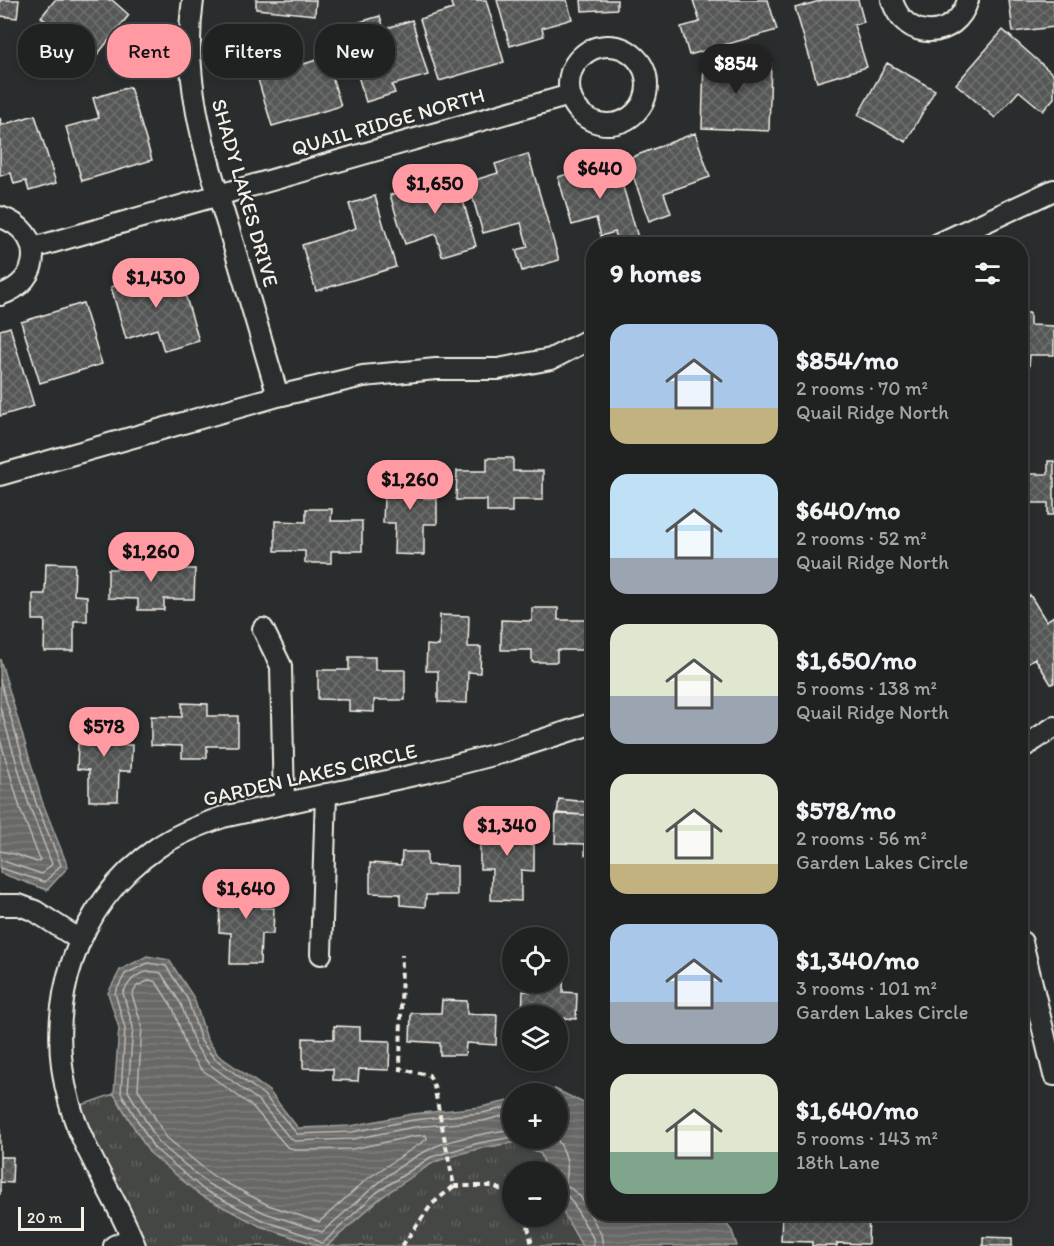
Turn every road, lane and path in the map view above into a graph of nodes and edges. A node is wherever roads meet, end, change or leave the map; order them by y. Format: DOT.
graph roads {
  1 [pos="193,0"];
  2 [pos="892,0"];
  3 [pos="968,0"];
  4 [pos="570,95"];
  5 [pos="1054,190"];
  6 [pos="218,194"];
  7 [pos="0,217"];
  8 [pos="953,237"];
  9 [pos="33,248"];
  10 [pos="0,295"];
  11 [pos="586,341"];
  12 [pos="278,396"];
  13 [pos="0,475"];
  14 [pos="263,629"];
  15 [pos="586,726"];
  16 [pos="1054,726"];
  17 [pos="1028,744"];
  18 [pos="326,794"];
  19 [pos="284,803"];
  20 [pos="0,905"];
  21 [pos="80,940"];
  22 [pos="321,954"];
  23 [pos="402,955"];
  24 [pos="1028,994"];
  25 [pos="1030,1011"];
  26 [pos="1054,1075"];
  27 [pos="454,1186"];
  28 [pos="502,1190"];
  29 [pos="528,1227"];
  30 [pos="127,1243"];
  31 [pos="402,1246"];
  32 [pos="532,1246"];
  1 -- 6 [label="street, SHADY LAKES DRIVE"];
  2 -- 3 [label="street"];
  4 -- 4 [label="street"];
  4 -- 6 [label="street, QUAIL RIDGE NORTH"];
  5 -- 8 [label="street"];
  6 -- 9 [label="street, QUAIL RIDGE NORTH"];
  6 -- 12 [label="street, SHADY LAKES DRIVE"];
  7 -- 9 [label="street"];
  9 -- 10 [label="street"];
  11 -- 12 [label="street"];
  12 -- 13 [label="street"];
  14 -- 19 [label="street"];
  15 -- 18 [label="street, GARDEN LAKES CIRCLE"];
  16 -- 17 [label="street"];
  18 -- 19 [label="street, GARDEN LAKES CIRCLE"];
  18 -- 22 [label="street"];
  19 -- 21 [label="street, GARDEN LAKES CIRCLE"];
  20 -- 21 [label="street"];
  21 -- 30 [label="street, GARDEN LAKES CIRCLE"];
  23 -- 27 [label="path"];
  24 -- 25 [label="street"];
  25 -- 26 [label="street"];
  27 -- 28 [label="path"];
  27 -- 31 [label="path"];
  29 -- 32 [label="path"];
}
